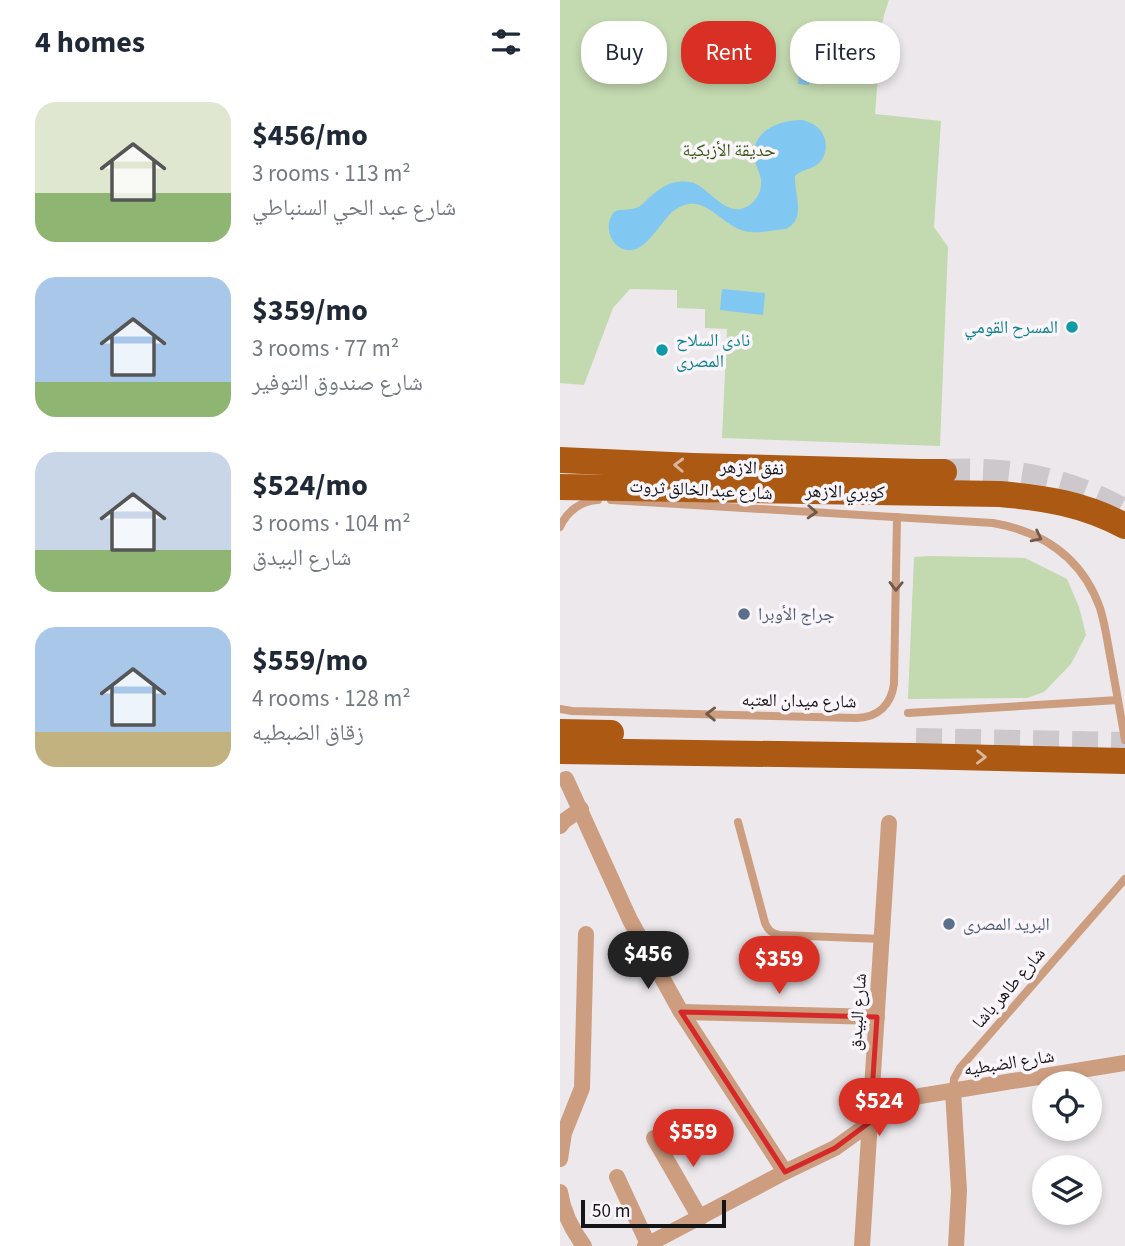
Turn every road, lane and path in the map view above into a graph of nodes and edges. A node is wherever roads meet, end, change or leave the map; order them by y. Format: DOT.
graph roads {
  1 [pos="560,460"];
  2 [pos="943,483"];
  3 [pos="560,488"];
  4 [pos="897,517"];
  5 [pos="1125,526"];
  6 [pos="560,527"];
  7 [pos="1118,700"];
  8 [pos="560,709"];
  9 [pos="908,713"];
  10 [pos="560,732"];
  11 [pos="1125,740"];
  12 [pos="914,748"];
  13 [pos="560,751"];
  14 [pos="1125,761"];
  15 [pos="566,779"];
  16 [pos="581,809"];
  17 [pos="738,822"];
  18 [pos="889,823"];
  19 [pos="560,826"];
  20 [pos="1125,879"];
  21 [pos="586,934"];
  22 [pos="882,939"];
  23 [pos="681,1012"];
  24 [pos="877,1017"];
  25 [pos="1125,1063"];
  26 [pos="953,1091"];
  27 [pos="870,1122"];
  28 [pos="654,1138"];
  29 [pos="560,1159"];
  30 [pos="785,1172"];
  31 [pos="617,1177"];
  32 [pos="560,1192"];
  33 [pos="700,1217"];
  34 [pos="647,1245"];
  35 [pos="584,1246"];
  36 [pos="862,1246"];
  37 [pos="956,1246"];
  2 -- 1 [label="main road, نفق الازهر, one-way"];
  2 -- 3 [label="main road, كوبري الازهر"];
  2 -- 5 [label="main road, كوبري الازهر"];
  6 -- 4 [label="lane, شارع عبد الخالق ثروت, one-way"];
  4 -- 7 [label="lane, شارع عبد الخالق ثروت, one-way"];
  4 -- 8 [label="lane, شارع ميدان العتبه, one-way"];
  7 -- 9 [label="lane"];
  7 -- 11 [label="lane, شارع عبد الخالق ثروت"];
  10 -- 12 [label="main road"];
  12 -- 13 [label="main road"];
  12 -- 14 [label="main road, one-way"];
  15 -- 16 [label="street"];
  16 -- 19 [label="street"];
  16 -- 23 [label="street"];
  17 -- 22 [label="lane"];
  18 -- 22 [label="street, شارع البيدق"];
  20 -- 26 [label="lane, شارع طاهر باشا"];
  21 -- 29 [label="street"];
  22 -- 24 [label="street, شارع البيدق"];
  23 -- 24 [label="street"];
  23 -- 30 [label="street"];
  24 -- 27 [label="street, شارع البيدق"];
  25 -- 26 [label="street, شارع الضبطيه"];
  26 -- 27 [label="street, شارع الضبطيه"];
  26 -- 37 [label="street"];
  27 -- 30 [label="street, شارع الضبطيه"];
  27 -- 36 [label="street, شارع البيدق"];
  28 -- 33 [label="street"];
  30 -- 33 [label="street, شارع الضبطيه"];
  31 -- 34 [label="street"];
  32 -- 35 [label="street"];
  33 -- 34 [label="street, شارع الضبطيه"];
}
